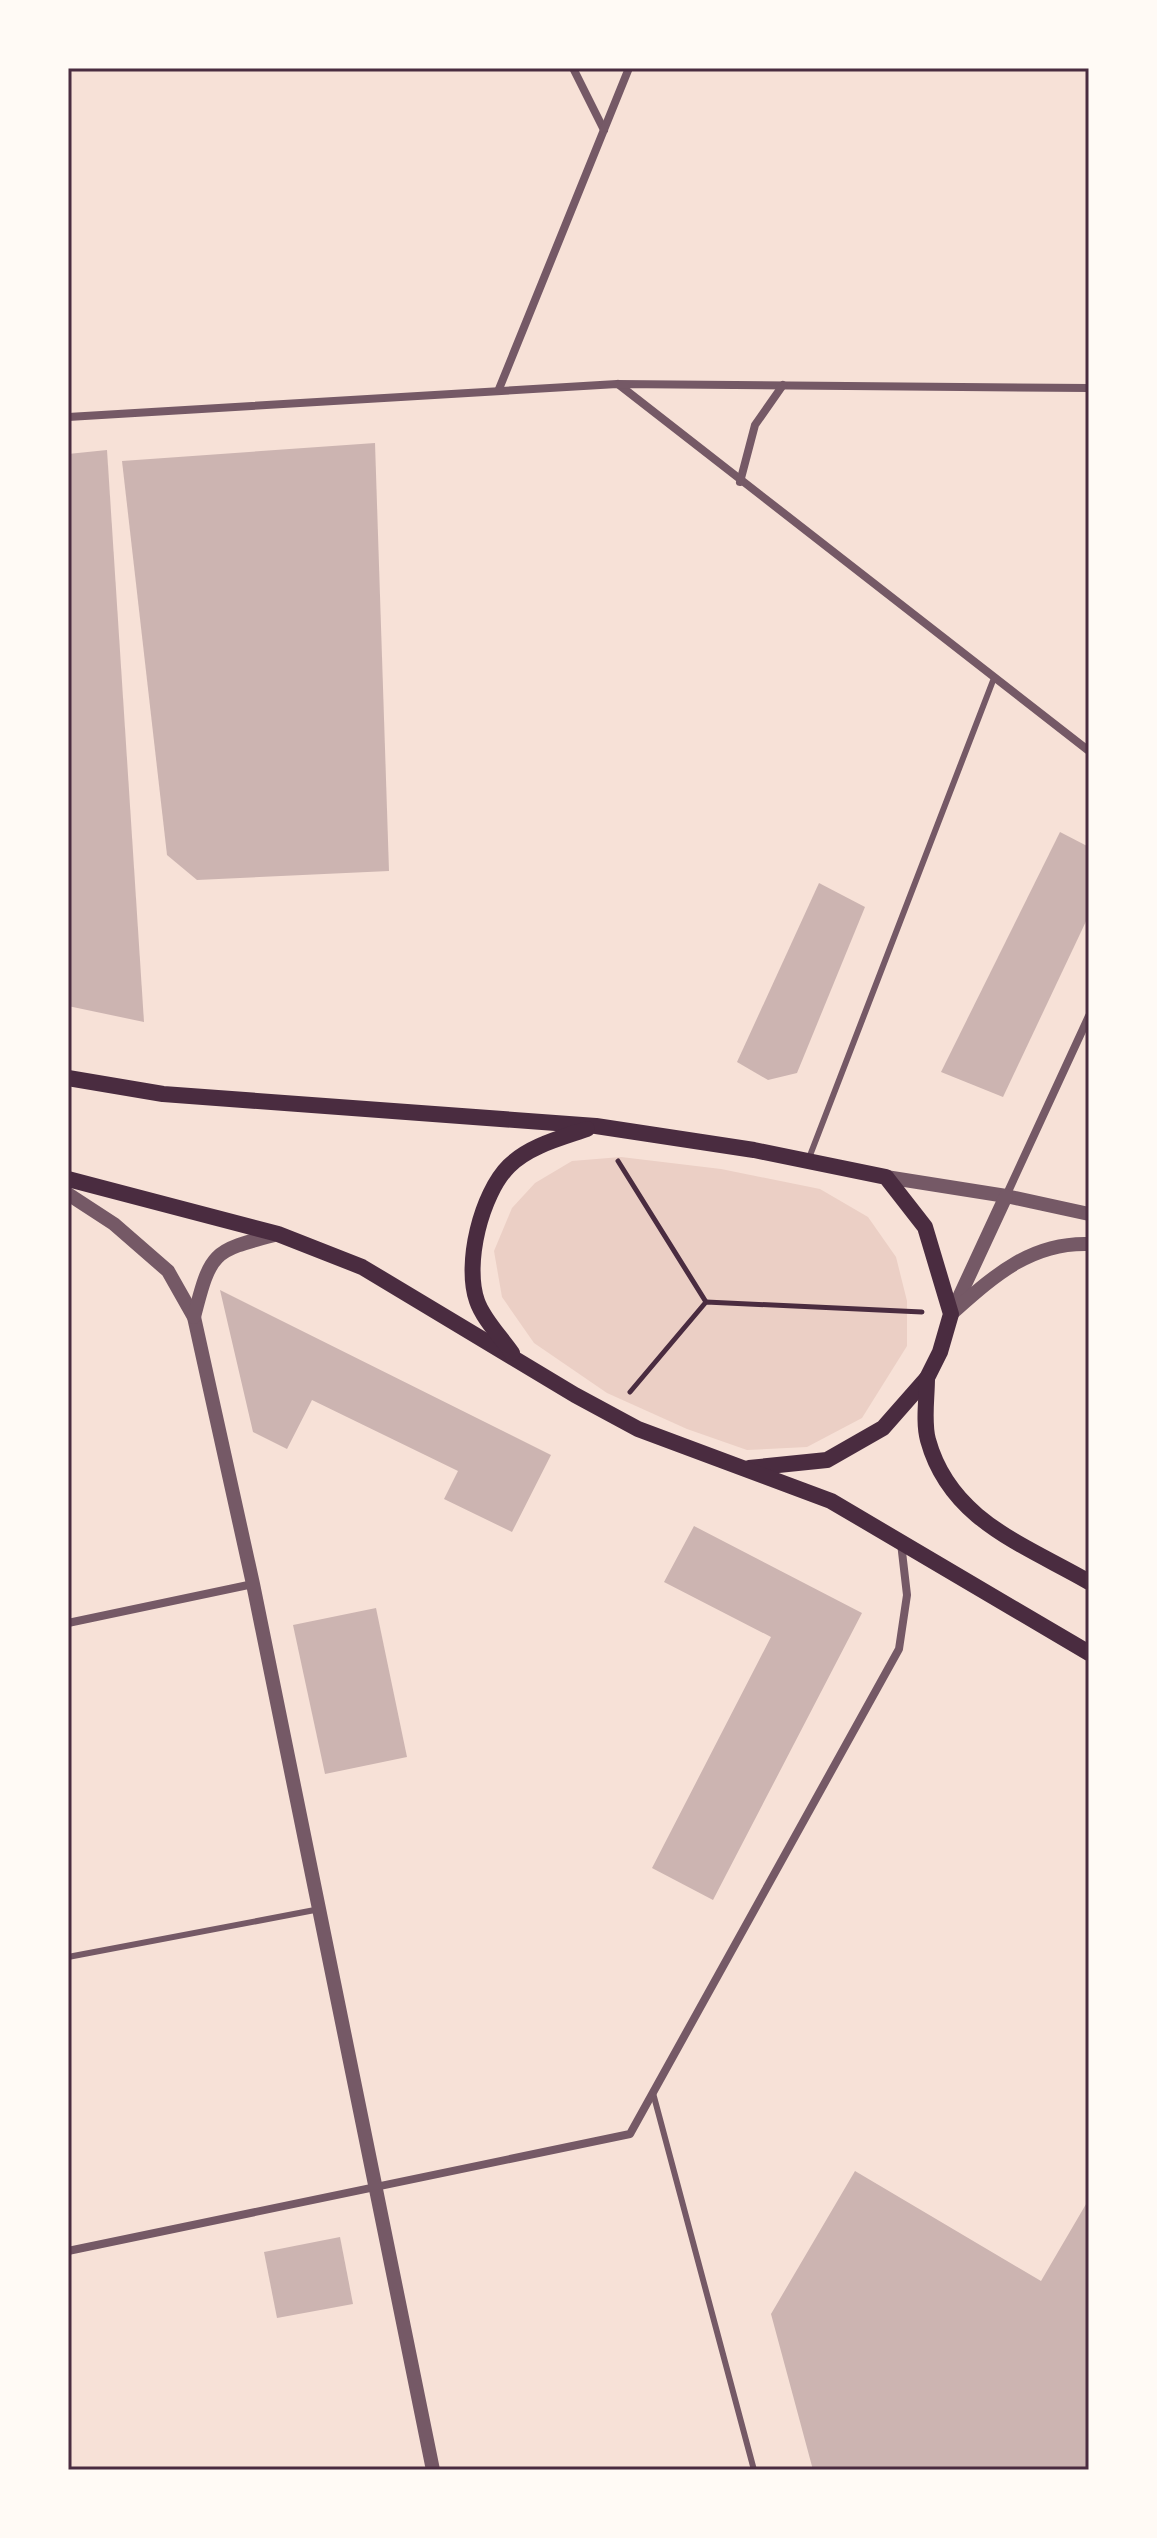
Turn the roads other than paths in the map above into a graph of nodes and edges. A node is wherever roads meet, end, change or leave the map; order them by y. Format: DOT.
graph roads {
  1 [pos="573,68"];
  2 [pos="629,68"];
  3 [pos="604,130"];
  4 [pos="617,384"];
  5 [pos="783,385"];
  6 [pos="1089,388"];
  7 [pos="499,389"];
  8 [pos="68,417"];
  9 [pos="740,482"];
  10 [pos="994,678"];
  11 [pos="1089,751"];
  12 [pos="1089,1016"];
  13 [pos="68,1078"];
  14 [pos="596,1126"];
  15 [pos="807,1161"];
  16 [pos="886,1177"];
  17 [pos="68,1179"];
  18 [pos="68,1194"];
  19 [pos="1006,1196"];
  20 [pos="1089,1214"];
  21 [pos="278,1234"];
  22 [pos="1089,1244"];
  23 [pos="951,1314"];
  24 [pos="194,1317"];
  25 [pos="515,1358"];
  26 [pos="927,1378"];
  27 [pos="749,1468"];
  28 [pos="901,1543"];
  29 [pos="1089,1582"];
  30 [pos="253,1584"];
  31 [pos="68,1623"];
  32 [pos="1089,1653"];
  33 [pos="320,1909"];
  34 [pos="68,1957"];
  35 [pos="653,2093"];
  36 [pos="378,2187"];
  37 [pos="68,2251"];
  38 [pos="433,2470"];
  39 [pos="754,2470"];
  1 -- 3 [label="street"];
  2 -- 3 [label="street"];
  3 -- 7 [label="street"];
  4 -- 5 [label="street"];
  4 -- 7 [label="street"];
  4 -- 9 [label="street"];
  5 -- 6 [label="street"];
  5 -- 9 [label="street"];
  7 -- 8 [label="street"];
  9 -- 10 [label="street"];
  10 -- 11 [label="street"];
  10 -- 15 [label="lane"];
  12 -- 19 [label="street"];
  13 -- 14 [label="main road"];
  14 -- 15 [label="main road"];
  14 -- 25 [label="main road"];
  15 -- 16 [label="main road"];
  16 -- 19 [label="street"];
  16 -- 23 [label="main road"];
  17 -- 21 [label="main road"];
  18 -- 24 [label="street"];
  19 -- 20 [label="street"];
  19 -- 23 [label="street"];
  21 -- 24 [label="street"];
  21 -- 25 [label="main road"];
  22 -- 23 [label="street"];
  23 -- 26 [label="main road"];
  24 -- 30 [label="street"];
  25 -- 27 [label="main road"];
  26 -- 27 [label="main road"];
  26 -- 29 [label="main road"];
  27 -- 28 [label="main road"];
  28 -- 32 [label="main road"];
  28 -- 35 [label="street"];
  30 -- 31 [label="street"];
  30 -- 33 [label="street"];
  33 -- 34 [label="lane"];
  33 -- 36 [label="street"];
  35 -- 36 [label="street"];
  35 -- 39 [label="lane"];
  36 -- 37 [label="street"];
  36 -- 38 [label="street"];
}
